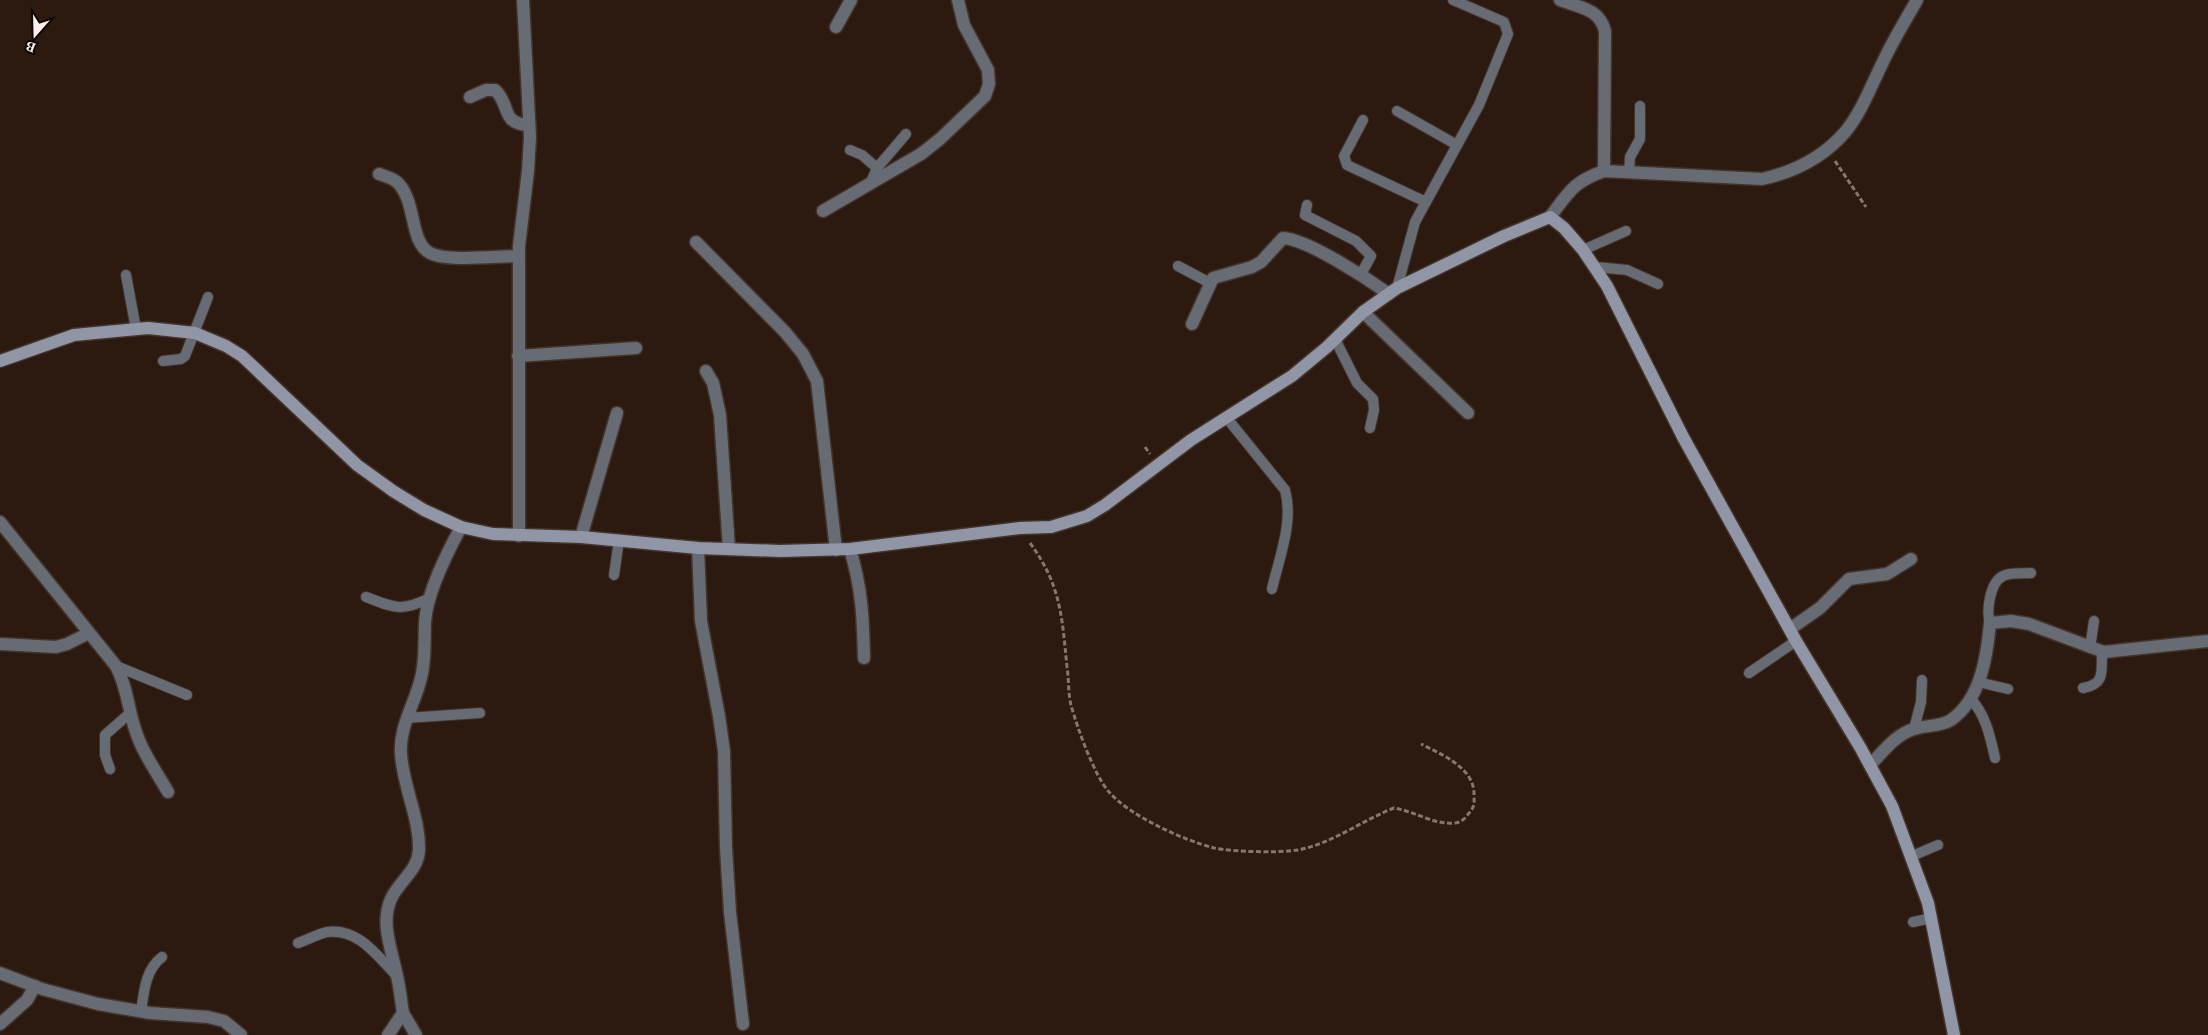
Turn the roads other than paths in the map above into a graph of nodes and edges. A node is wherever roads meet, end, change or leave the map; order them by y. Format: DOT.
graph roads {
  1 [pos="523,0"];
  2 [pos="851,0"];
  3 [pos="958,0"];
  4 [pos="1453,0"];
  5 [pos="1560,0"];
  6 [pos="1916,0"];
  7 [pos="836,28"];
  8 [pos="470,97"];
  9 [pos="1640,106"];
  10 [pos="1397,111"];
  11 [pos="1363,120"];
  12 [pos="530,125"];
  13 [pos="906,134"];
  14 [pos="1457,145"];
  15 [pos="850,150"];
  16 [pos="877,168"];
  17 [pos="1604,171"];
  18 [pos="1629,173"];
  19 [pos="379,174"];
  20 [pos="872,182"];
  21 [pos="1426,202"];
  22 [pos="1307,205"];
  23 [pos="823,211"];
  24 [pos="1550,217"];
  25 [pos="1626,231"];
  26 [pos="696,242"];
  27 [pos="1583,250"];
  28 [pos="519,256"];
  29 [pos="1178,266"];
  30 [pos="1596,267"];
  31 [pos="1361,274"];
  32 [pos="126,275"];
  33 [pos="1210,284"];
  34 [pos="1658,284"];
  35 [pos="1393,291"];
  36 [pos="208,297"];
  37 [pos="1363,312"];
  38 [pos="1192,324"];
  39 [pos="136,329"];
  40 [pos="195,333"];
  41 [pos="1335,339"];
  42 [pos="636,348"];
  43 [pos="518,356"];
  44 [pos="0,361"];
  45 [pos="163,361"];
  46 [pos="706,371"];
  47 [pos="617,413"];
  48 [pos="1468,413"];
  49 [pos="1226,417"];
  50 [pos="1370,428"];
  51 [pos="0,522"];
  52 [pos="461,527"];
  53 [pos="519,536"];
  54 [pos="581,537"];
  55 [pos="619,540"];
  56 [pos="698,548"];
  57 [pos="729,548"];
  58 [pos="850,549"];
  59 [pos="836,550"];
  60 [pos="1911,559"];
  61 [pos="2031,574"];
  62 [pos="614,575"];
  63 [pos="1272,589"];
  64 [pos="366,597"];
  65 [pos="430,598"];
  66 [pos="2094,621"];
  67 [pos="1990,623"];
  68 [pos="1790,629"];
  69 [pos="89,633"];
  70 [pos="1796,641"];
  71 [pos="2208,641"];
  72 [pos="0,644"];
  73 [pos="2096,650"];
  74 [pos="864,658"];
  75 [pos="116,666"];
  76 [pos="1749,673"];
  77 [pos="1922,680"];
  78 [pos="1978,682"];
  79 [pos="2084,688"];
  80 [pos="2008,689"];
  81 [pos="187,695"];
  82 [pos="1970,698"];
  83 [pos="130,713"];
  84 [pos="480,713"];
  85 [pos="406,718"];
  86 [pos="1914,729"];
  87 [pos="1995,758"];
  88 [pos="1870,765"];
  89 [pos="110,770"];
  90 [pos="168,792"];
  91 [pos="1938,845"];
  92 [pos="1912,856"];
  93 [pos="1932,918"];
  94 [pos="1914,922"];
  95 [pos="298,943"];
  96 [pos="162,957"];
  97 [pos="0,973"];
  98 [pos="397,976"];
  99 [pos="35,986"];
  100 [pos="141,1012"];
  101 [pos="403,1013"];
  102 [pos="0,1024"];
  103 [pos="743,1024"];
  104 [pos="241,1035"];
  105 [pos="388,1035"];
  106 [pos="416,1035"];
  107 [pos="1954,1035"];
  1 -- 12 [label="street"];
  2 -- 7 [label="street"];
  3 -- 20 [label="street"];
  4 -- 14 [label="lane"];
  5 -- 17 [label="street"];
  6 -- 18 [label="street"];
  8 -- 12 [label="street"];
  9 -- 18 [label="lane"];
  10 -- 14 [label="lane"];
  11 -- 21 [label="lane"];
  12 -- 28 [label="street"];
  13 -- 16 [label="lane"];
  14 -- 21 [label="lane"];
  15 -- 16 [label="lane"];
  16 -- 20 [label="lane"];
  17 -- 18 [label="street"];
  17 -- 24 [label="street"];
  19 -- 28 [label="street"];
  20 -- 23 [label="street"];
  21 -- 35 [label="lane"];
  22 -- 31 [label="lane"];
  24 -- 27 [label="street"];
  24 -- 35 [label="street"];
  25 -- 27 [label="lane"];
  26 -- 59 [label="street"];
  27 -- 30 [label="street"];
  28 -- 43 [label="street"];
  29 -- 33 [label="lane"];
  30 -- 34 [label="lane"];
  30 -- 68 [label="street"];
  31 -- 33 [label="street"];
  31 -- 35 [label="street"];
  32 -- 39 [label="lane"];
  33 -- 38 [label="street"];
  35 -- 37 [label="street"];
  36 -- 40 [label="lane"];
  37 -- 41 [label="street"];
  37 -- 48 [label="street"];
  39 -- 40 [label="street"];
  39 -- 44 [label="street"];
  40 -- 45 [label="lane"];
  40 -- 52 [label="street"];
  41 -- 49 [label="street"];
  41 -- 50 [label="lane"];
  42 -- 43 [label="street"];
  43 -- 53 [label="street"];
  46 -- 57 [label="street"];
  47 -- 54 [label="street"];
  49 -- 58 [label="street"];
  49 -- 63 [label="lane"];
  51 -- 69 [label="street"];
  52 -- 53 [label="street"];
  52 -- 65 [label="street"];
  53 -- 54 [label="street"];
  54 -- 55 [label="street"];
  55 -- 56 [label="street"];
  55 -- 62 [label="lane"];
  56 -- 57 [label="street"];
  56 -- 103 [label="street"];
  57 -- 59 [label="street"];
  58 -- 59 [label="street"];
  58 -- 74 [label="street"];
  60 -- 68 [label="street"];
  61 -- 67 [label="lane"];
  64 -- 65 [label="lane"];
  65 -- 85 [label="street"];
  66 -- 73 [label="lane"];
  67 -- 73 [label="street"];
  67 -- 78 [label="street"];
  68 -- 70 [label="street"];
  69 -- 72 [label="street"];
  69 -- 75 [label="street"];
  70 -- 76 [label="lane"];
  70 -- 88 [label="street"];
  71 -- 73 [label="street"];
  73 -- 79 [label="lane"];
  75 -- 81 [label="lane"];
  75 -- 83 [label="street"];
  77 -- 86 [label="lane"];
  78 -- 80 [label="lane"];
  78 -- 82 [label="street"];
  82 -- 86 [label="street"];
  82 -- 87 [label="lane"];
  83 -- 89 [label="lane"];
  83 -- 90 [label="street"];
  84 -- 85 [label="lane"];
  85 -- 98 [label="street"];
  86 -- 88 [label="street"];
  88 -- 92 [label="street"];
  91 -- 92 [label="lane"];
  92 -- 93 [label="street"];
  93 -- 94 [label="lane"];
  93 -- 107 [label="street"];
  95 -- 98 [label="lane"];
  96 -- 100 [label="lane"];
  97 -- 99 [label="street"];
  98 -- 101 [label="street"];
  99 -- 100 [label="street"];
  99 -- 102 [label="street"];
  100 -- 104 [label="street"];
  101 -- 105 [label="street"];
  101 -- 106 [label="street"];
}
